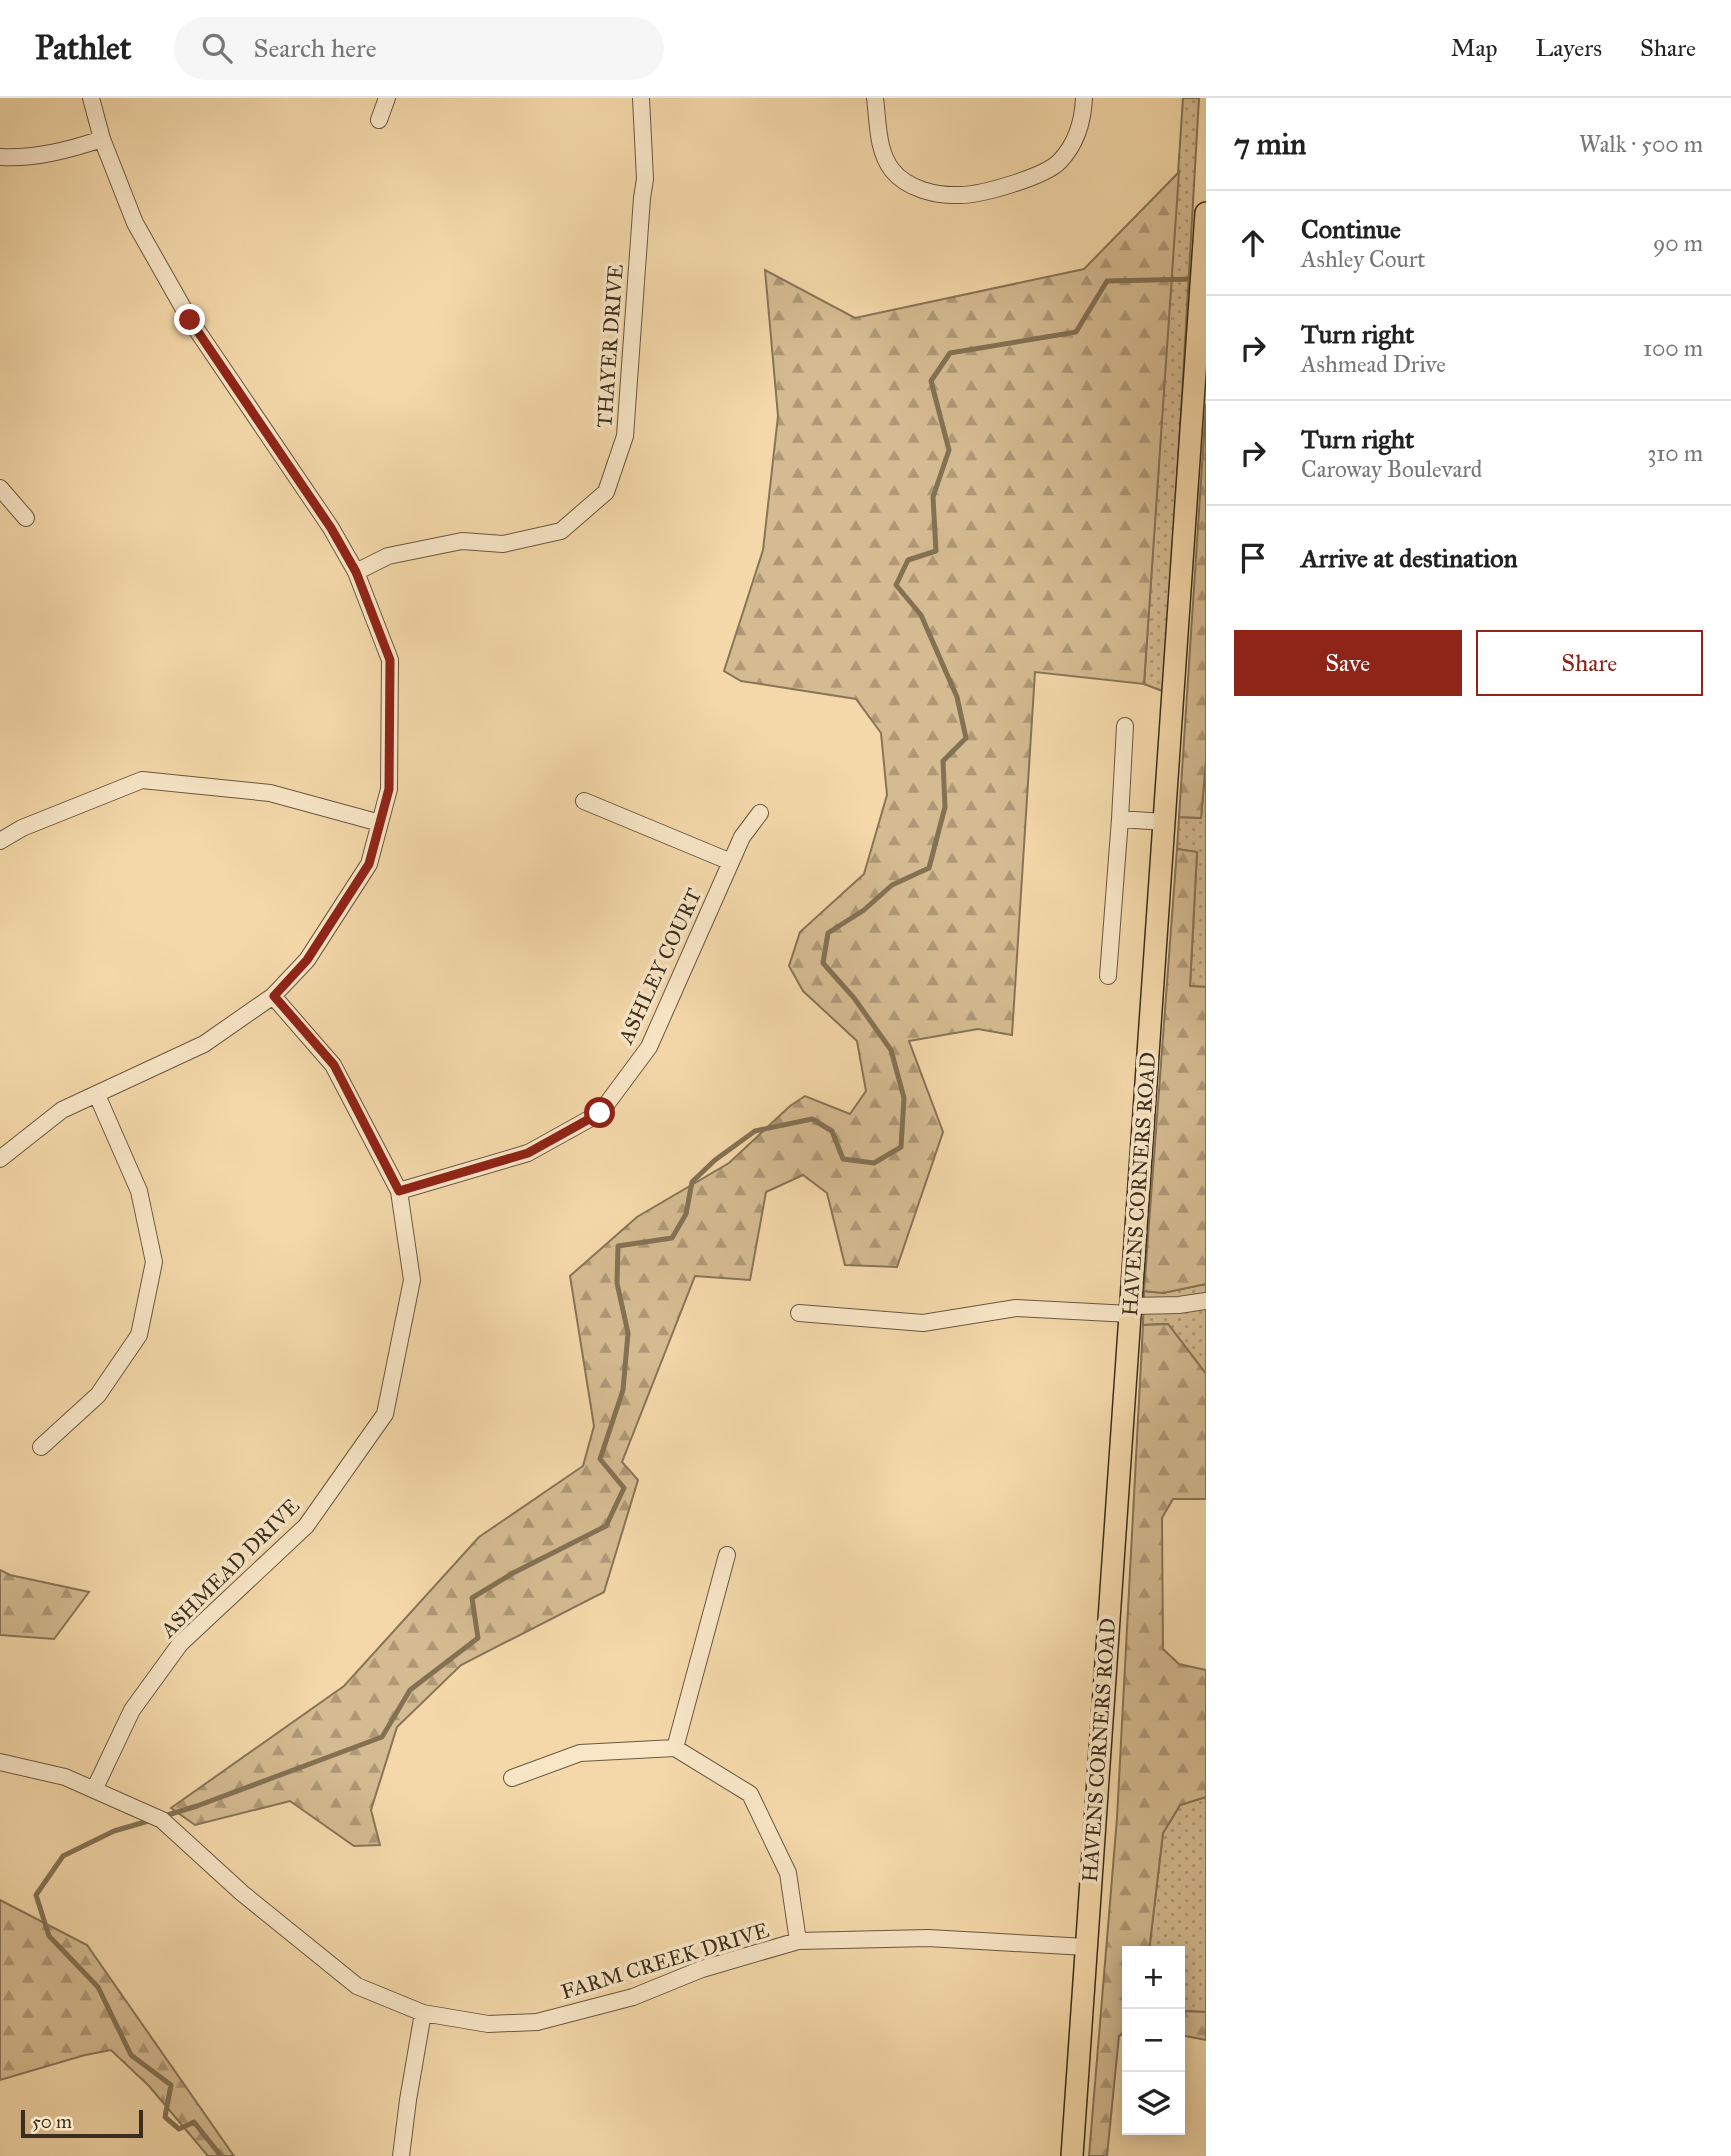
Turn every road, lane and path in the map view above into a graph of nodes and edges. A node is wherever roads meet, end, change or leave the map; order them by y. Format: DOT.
graph roads {
  1 [pos="91,98"];
  2 [pos="387,98"];
  3 [pos="641,98"];
  4 [pos="876,98"];
  5 [pos="1084,98"];
  6 [pos="379,120"];
  7 [pos="102,139"];
  8 [pos="0,157"];
  9 [pos="1206,213"];
  10 [pos="0,488"];
  11 [pos="26,518"];
  12 [pos="356,572"];
  13 [pos="1125,726"];
  14 [pos="584,801"];
  15 [pos="761,813"];
  16 [pos="1120,819"];
  17 [pos="380,822"];
  18 [pos="1164,822"];
  19 [pos="0,841"];
  20 [pos="731,862"];
  21 [pos="1108,976"];
  22 [pos="274,996"];
  23 [pos="97,1095"];
  24 [pos="0,1159"];
  25 [pos="399,1191"];
  26 [pos="1206,1301"];
  27 [pos="1131,1310"];
  28 [pos="799,1313"];
  29 [pos="41,1447"];
  30 [pos="727,1555"];
  31 [pos="675,1748"];
  32 [pos="0,1762"];
  33 [pos="512,1778"];
  34 [pos="94,1790"];
  35 [pos="798,1941"];
  36 [pos="1086,1947"];
  37 [pos="423,2014"];
  38 [pos="401,2156"];
  39 [pos="1072,2156"];
  1 -- 7 [label="street"];
  2 -- 6 [label="street"];
  3 -- 12 [label="street, THAYER DRIVE"];
  4 -- 5 [label="street"];
  7 -- 8 [label="street"];
  7 -- 12 [label="street"];
  9 -- 18 [label="main road, HAVENS CORNERS ROAD"];
  10 -- 11 [label="street"];
  12 -- 17 [label="street"];
  13 -- 16 [label="street"];
  14 -- 20 [label="street"];
  15 -- 20 [label="street, ASHLEY COURT"];
  16 -- 18 [label="street"];
  16 -- 21 [label="street"];
  17 -- 19 [label="street"];
  17 -- 22 [label="street"];
  18 -- 27 [label="main road, HAVENS CORNERS ROAD"];
  20 -- 25 [label="street, ASHLEY COURT"];
  22 -- 23 [label="street"];
  22 -- 25 [label="street, ASHMEAD DRIVE"];
  23 -- 24 [label="street"];
  23 -- 29 [label="street"];
  25 -- 34 [label="street, ASHMEAD DRIVE"];
  26 -- 27 [label="street"];
  27 -- 28 [label="street"];
  27 -- 36 [label="main road, HAVENS CORNERS ROAD"];
  30 -- 31 [label="street"];
  31 -- 33 [label="street"];
  31 -- 35 [label="street"];
  32 -- 34 [label="street, FARM CREEK DRIVE"];
  34 -- 37 [label="street, FARM CREEK DRIVE"];
  35 -- 36 [label="street, FARM CREEK DRIVE"];
  35 -- 37 [label="street, FARM CREEK DRIVE"];
  36 -- 39 [label="main road, HAVENS CORNERS ROAD"];
  37 -- 38 [label="street"];
}
